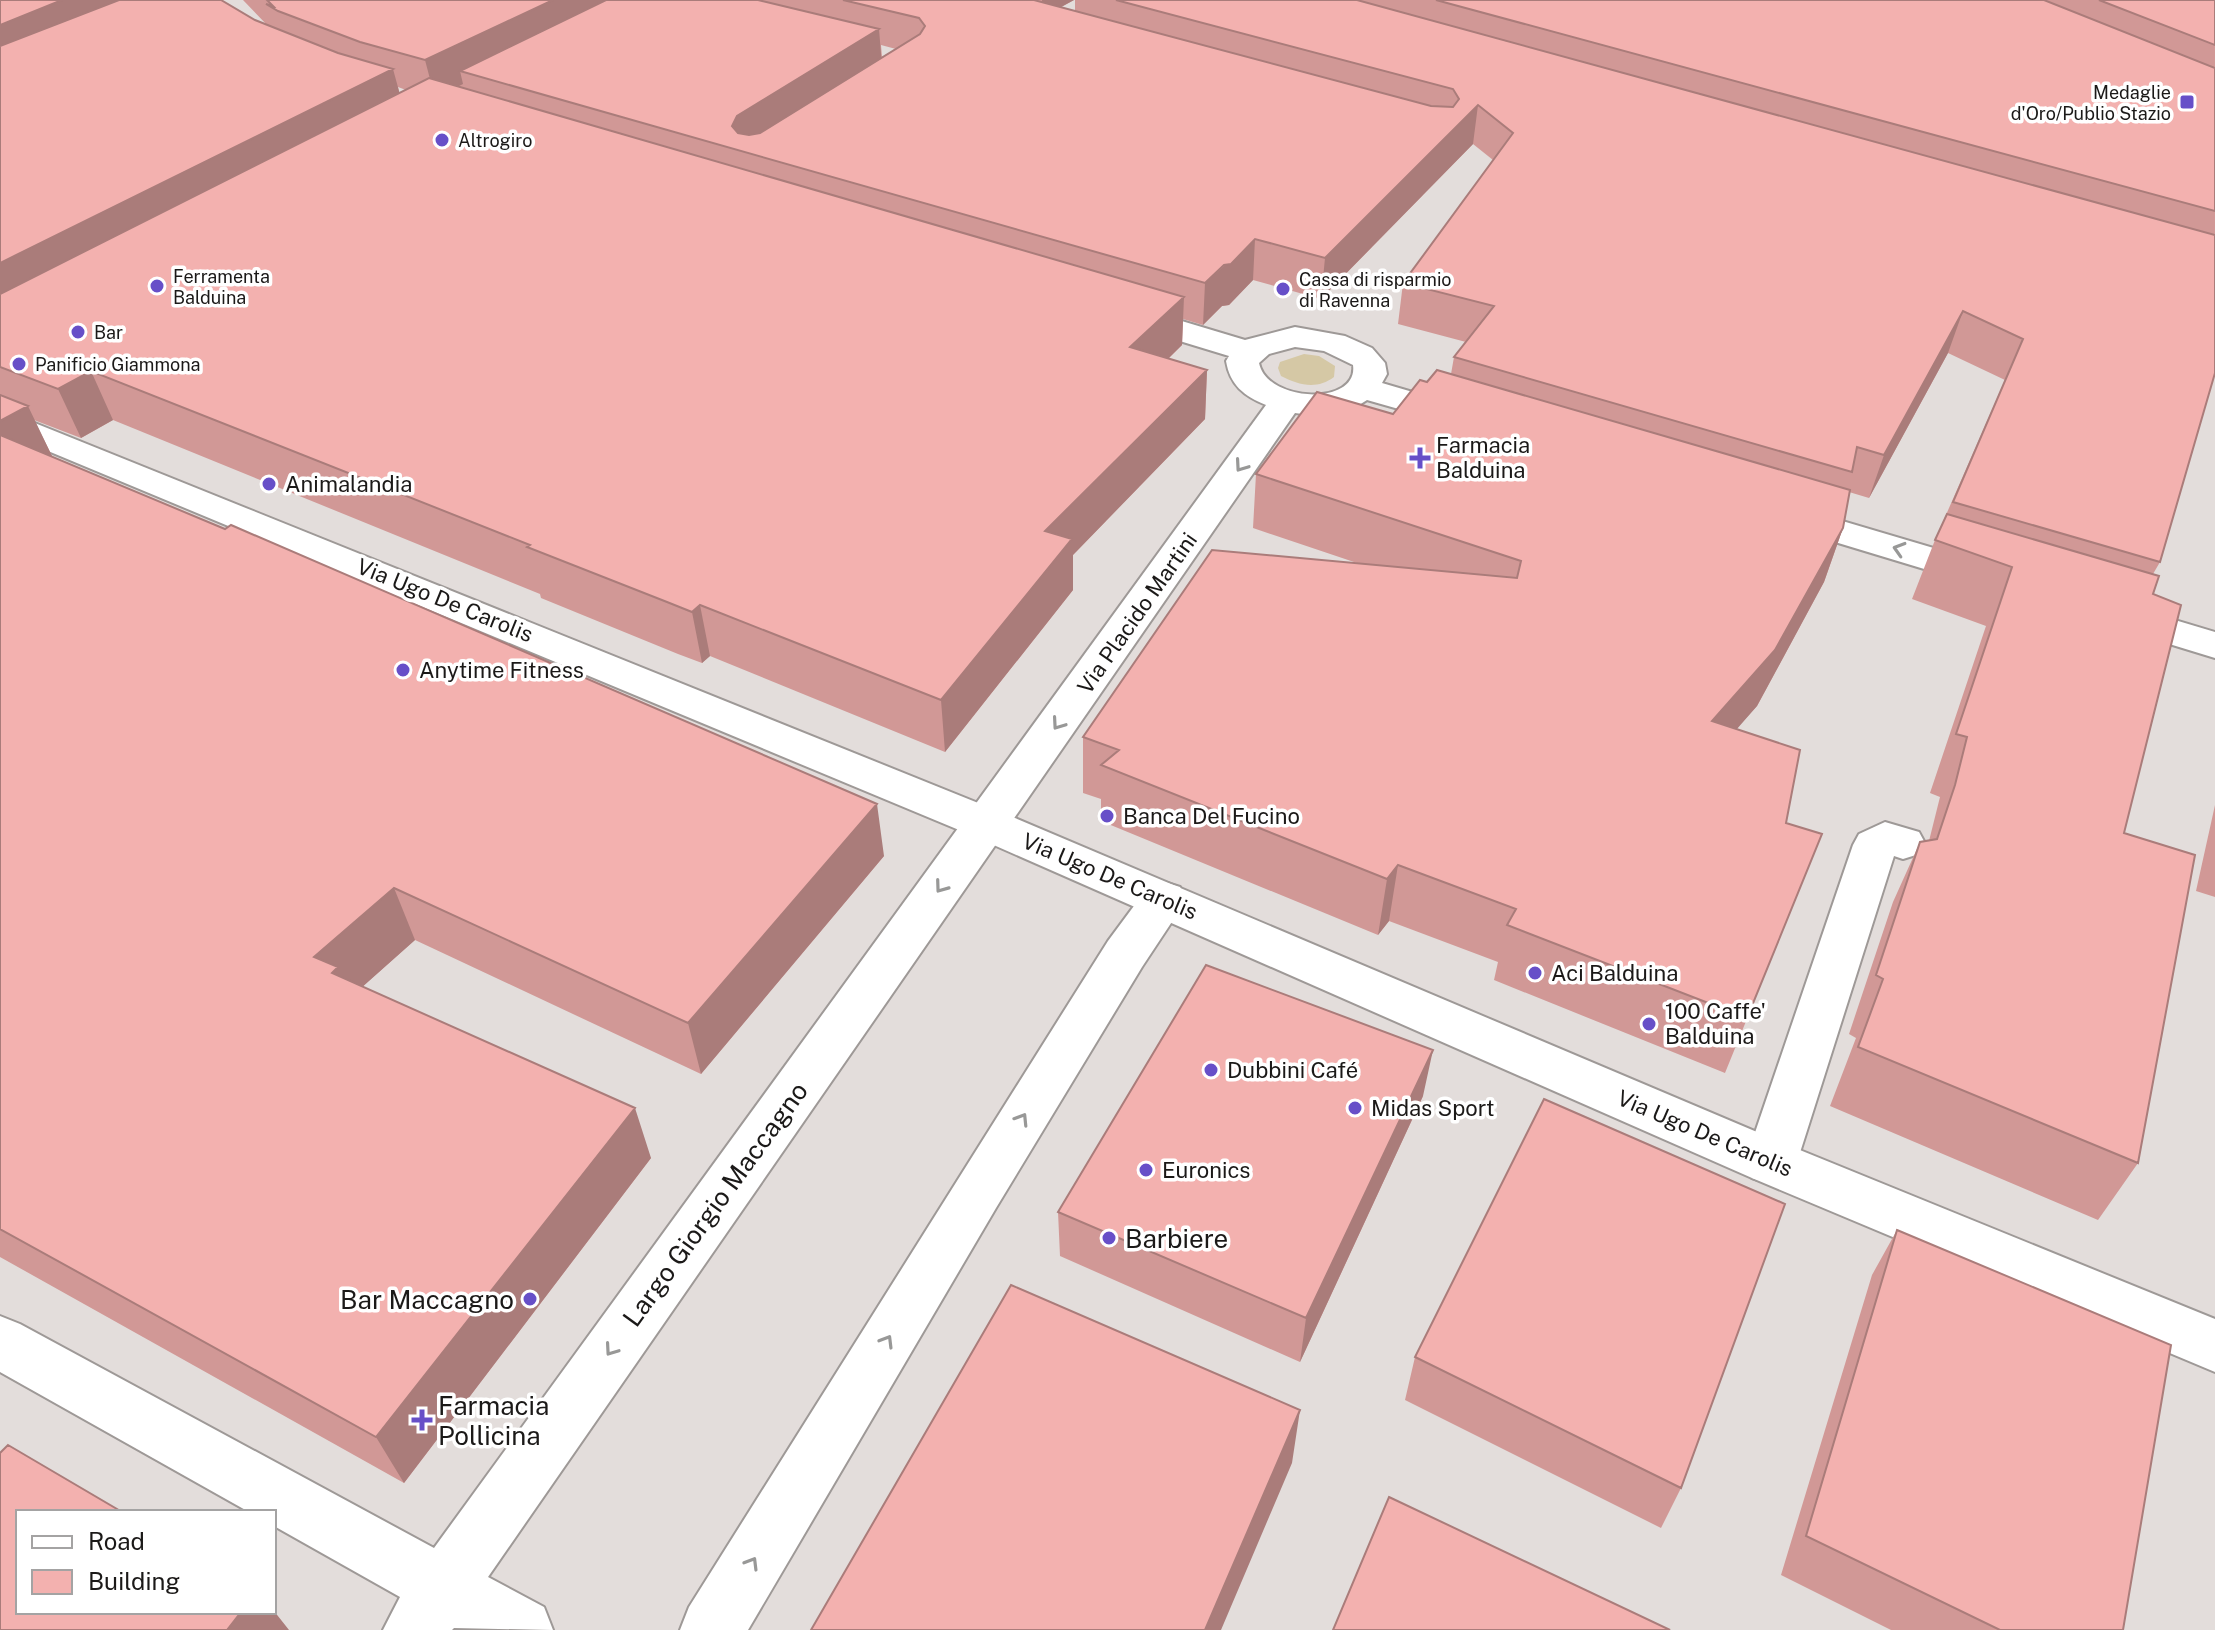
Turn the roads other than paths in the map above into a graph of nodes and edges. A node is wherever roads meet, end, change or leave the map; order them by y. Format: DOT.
graph roads {
  1 [pos="1103,308"];
  2 [pos="1249,352"];
  3 [pos="1363,388"];
  4 [pos="1286,402"];
  5 [pos="0,419"];
  6 [pos="1489,425"];
  7 [pos="1746,503"];
  8 [pos="2018,585"];
  9 [pos="2079,603"];
  10 [pos="2215,645"];
  11 [pos="987,824"];
  12 [pos="1903,843"];
  13 [pos="1164,899"];
  14 [pos="1771,1162"];
  15 [pos="0,1342"];
  16 [pos="2215,1346"];
  17 [pos="272,1510"];
  18 [pos="276,1513"];
  19 [pos="430,1608"];
  20 [pos="521,1630"];
  21 [pos="712,1630"];
  1 -- 2 [label="street"];
  2 -- 3 [label="street"];
  2 -- 4 [label="street"];
  3 -- 4 [label="street"];
  3 -- 6 [label="street"];
  4 -- 11 [label="street, Via Placido Martini, one-way"];
  5 -- 11 [label="street, Via Ugo De Carolis"];
  8 -- 7 [label="street, one-way"];
  9 -- 10 [label="street"];
  11 -- 13 [label="street, Via Ugo De Carolis"];
  11 -- 19 [label="street, Largo Giorgio Maccagno, one-way"];
  12 -- 14 [label="street"];
  13 -- 14 [label="street, Via Ugo De Carolis"];
  21 -- 13 [label="street, one-way"];
  14 -- 16 [label="street, Via Ugo De Carolis"];
  15 -- 17 [label="street"];
  18 -- 19 [label="street"];
  19 -- 20 [label="street"];
}
